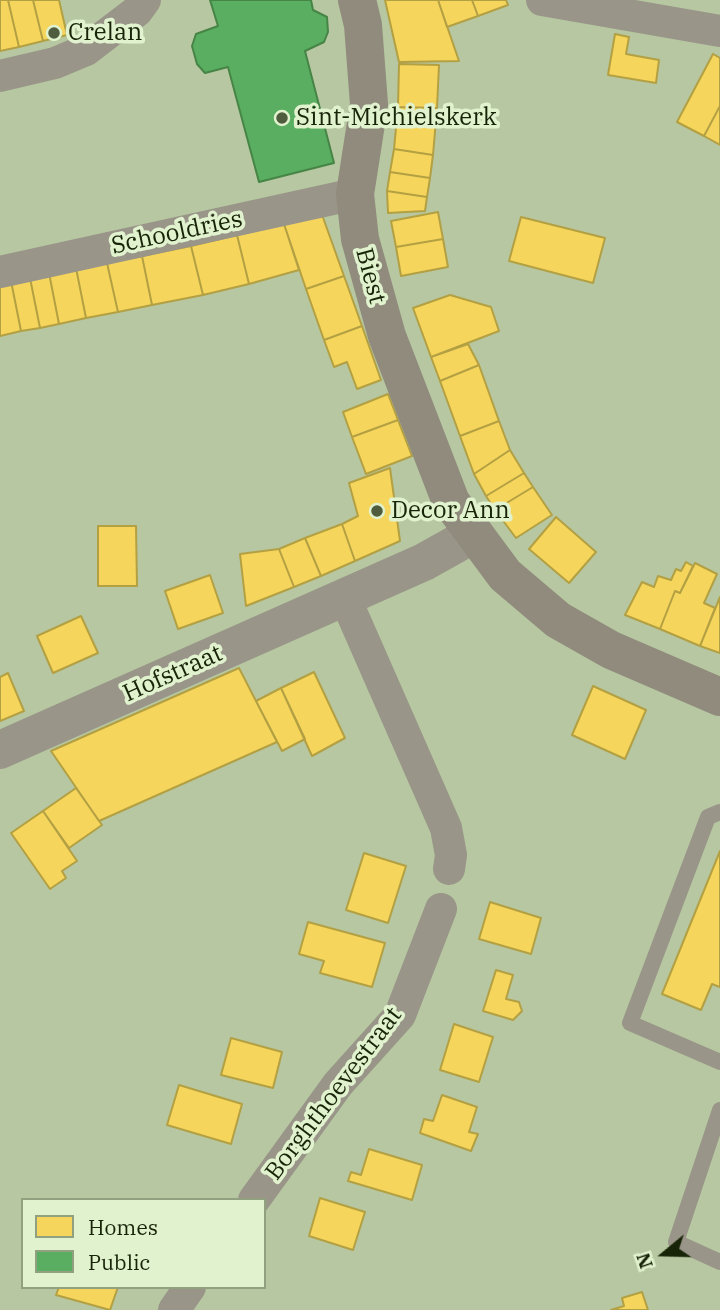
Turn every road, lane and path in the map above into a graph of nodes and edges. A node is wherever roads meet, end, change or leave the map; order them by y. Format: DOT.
graph roads {
  1 [pos="145,0"];
  2 [pos="357,0"];
  3 [pos="542,0"];
  4 [pos="720,31"];
  5 [pos="0,76"];
  6 [pos="355,194"];
  7 [pos="0,272"];
  8 [pos="474,534"];
  9 [pos="345,598"];
  10 [pos="720,697"];
  11 [pos="0,750"];
  12 [pos="720,813"];
  13 [pos="449,869"];
  14 [pos="441,909"];
  15 [pos="720,1062"];
  16 [pos="720,1110"];
  17 [pos="255,1198"];
  18 [pos="720,1262"];
  19 [pos="189,1289"];
  20 [pos="174,1310"];
  1 -- 5 [label="street"];
  2 -- 6 [label="main road, Biest"];
  3 -- 4 [label="street"];
  6 -- 7 [label="street, Schooldries"];
  6 -- 8 [label="main road, Biest"];
  8 -- 9 [label="street, Hofstraat"];
  8 -- 10 [label="main road, Biest"];
  9 -- 11 [label="street, Hofstraat"];
  9 -- 13 [label="street"];
  12 -- 15 [label="lane"];
  14 -- 17 [label="street, Borghthoevestraat"];
  16 -- 18 [label="lane"];
  19 -- 20 [label="street"];
}
